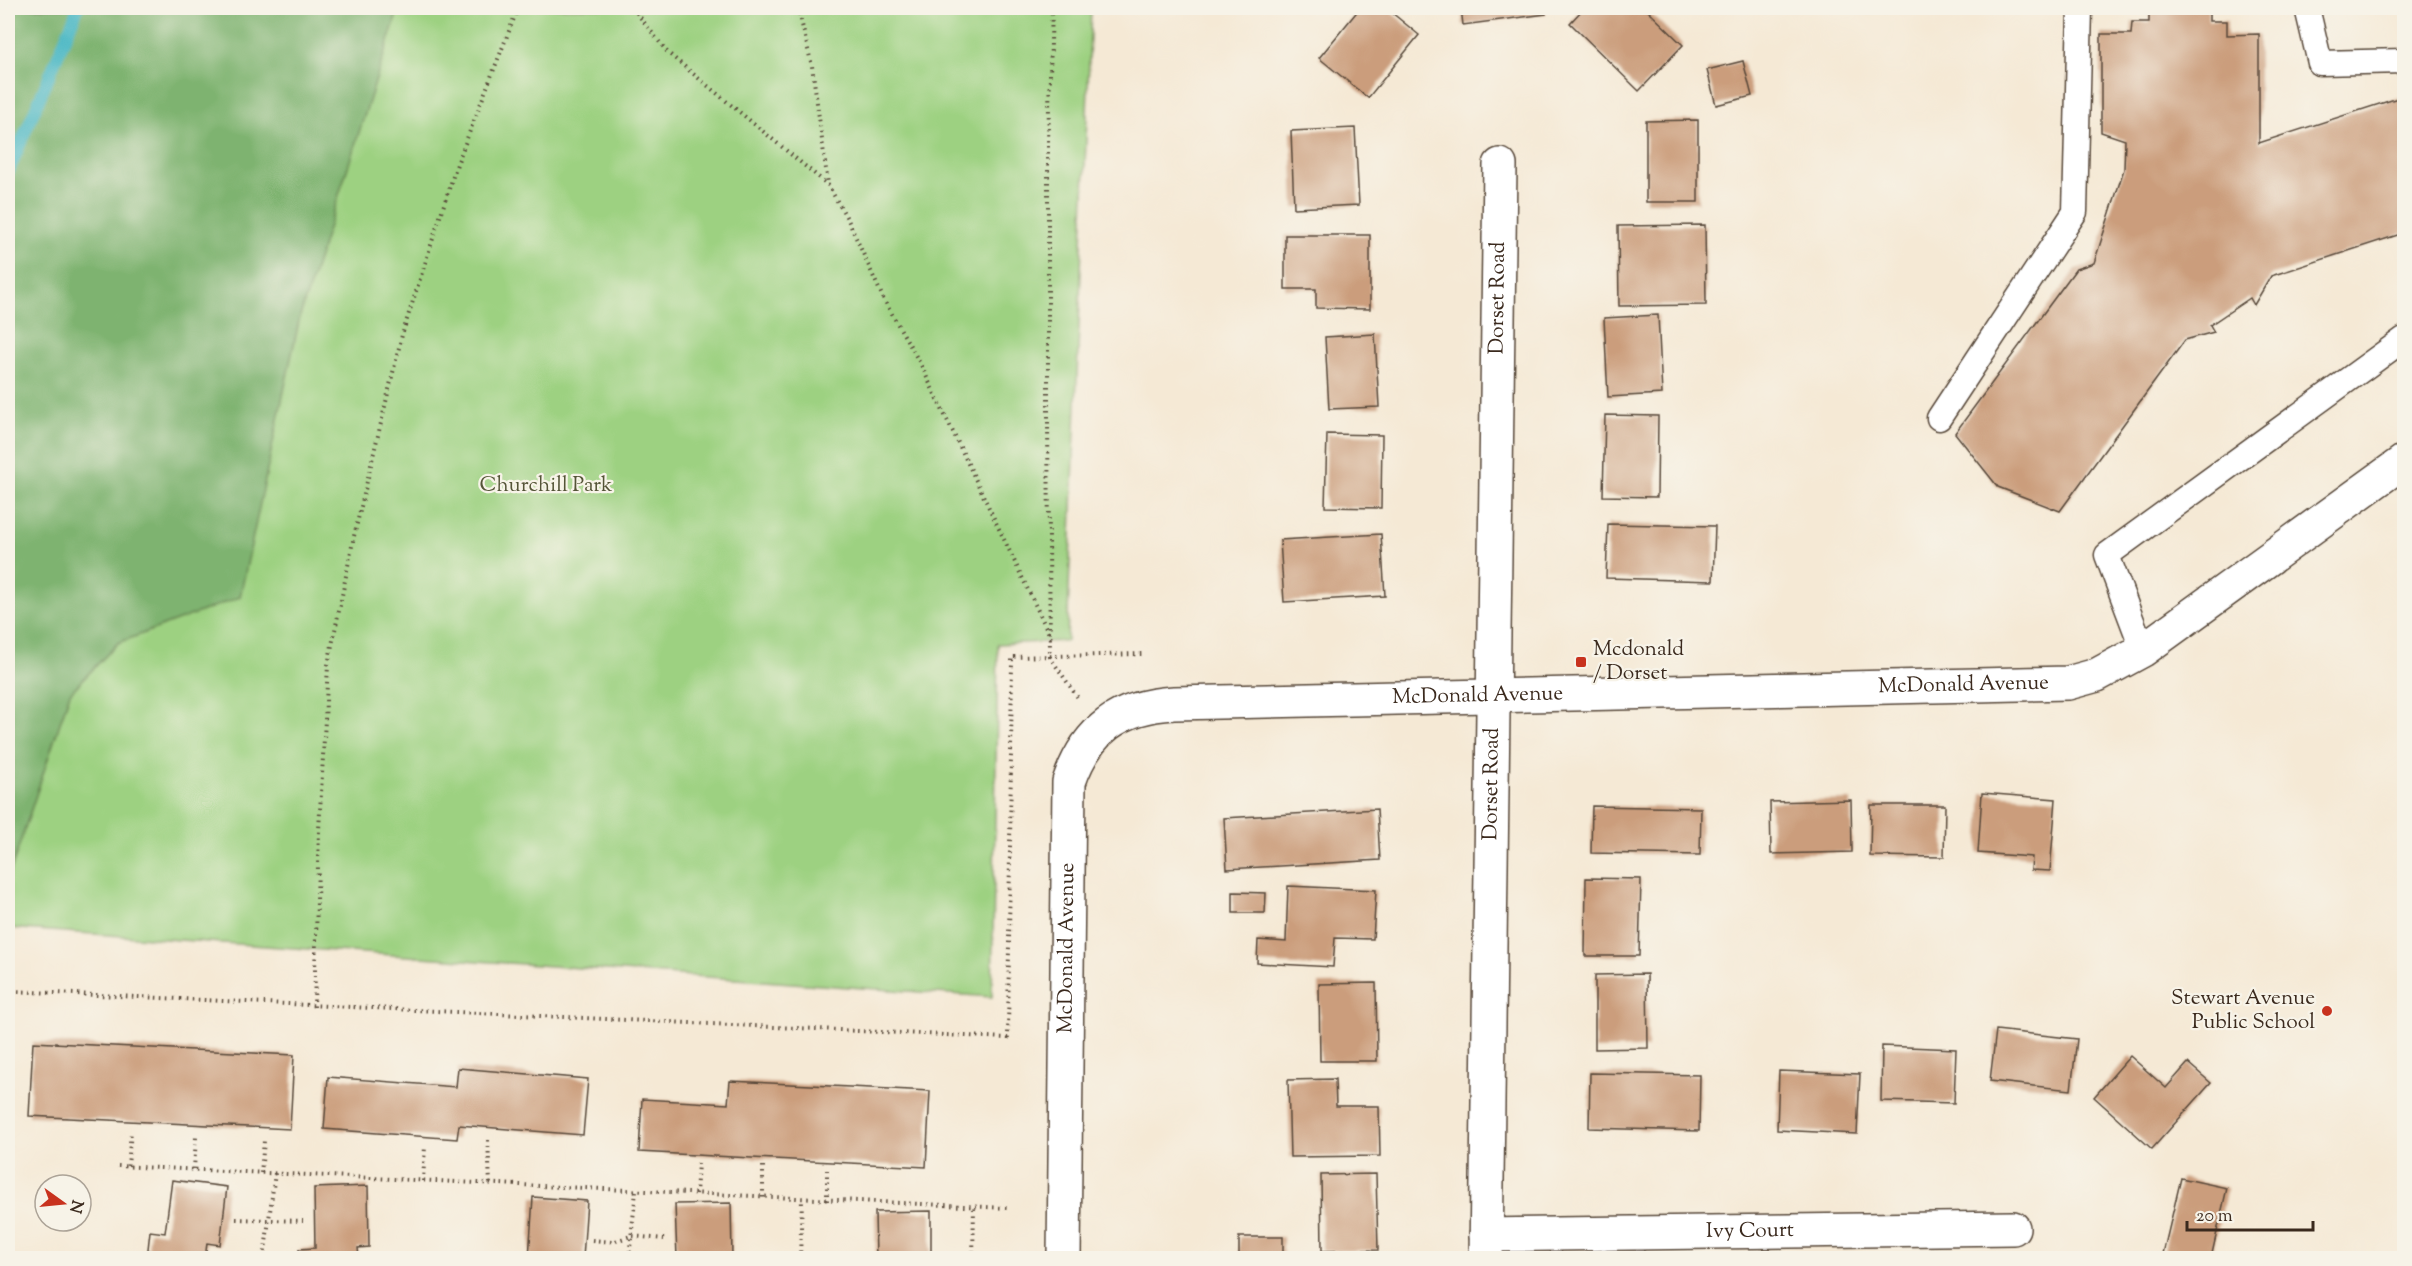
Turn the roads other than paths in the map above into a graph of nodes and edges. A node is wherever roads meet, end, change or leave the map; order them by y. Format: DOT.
graph roads {
  1 [pos="2080,8"];
  2 [pos="2307,8"];
  3 [pos="2404,61"];
  4 [pos="1500,165"];
  5 [pos="2404,339"];
  6 [pos="1939,418"];
  7 [pos="2404,460"];
  8 [pos="2143,650"];
  9 [pos="1495,696"];
  10 [pos="2013,1228"];
  11 [pos="1486,1247"];
  12 [pos="1064,1258"];
  1 -- 6 [label="lane"];
  2 -- 3 [label="lane"];
  4 -- 9 [label="street, Dorset Road"];
  5 -- 8 [label="lane"];
  7 -- 8 [label="street, McDonald Avenue"];
  8 -- 9 [label="street, McDonald Avenue"];
  9 -- 11 [label="street, Dorset Road"];
  9 -- 12 [label="street, McDonald Avenue"];
  10 -- 11 [label="street, Ivy Court"];
}
